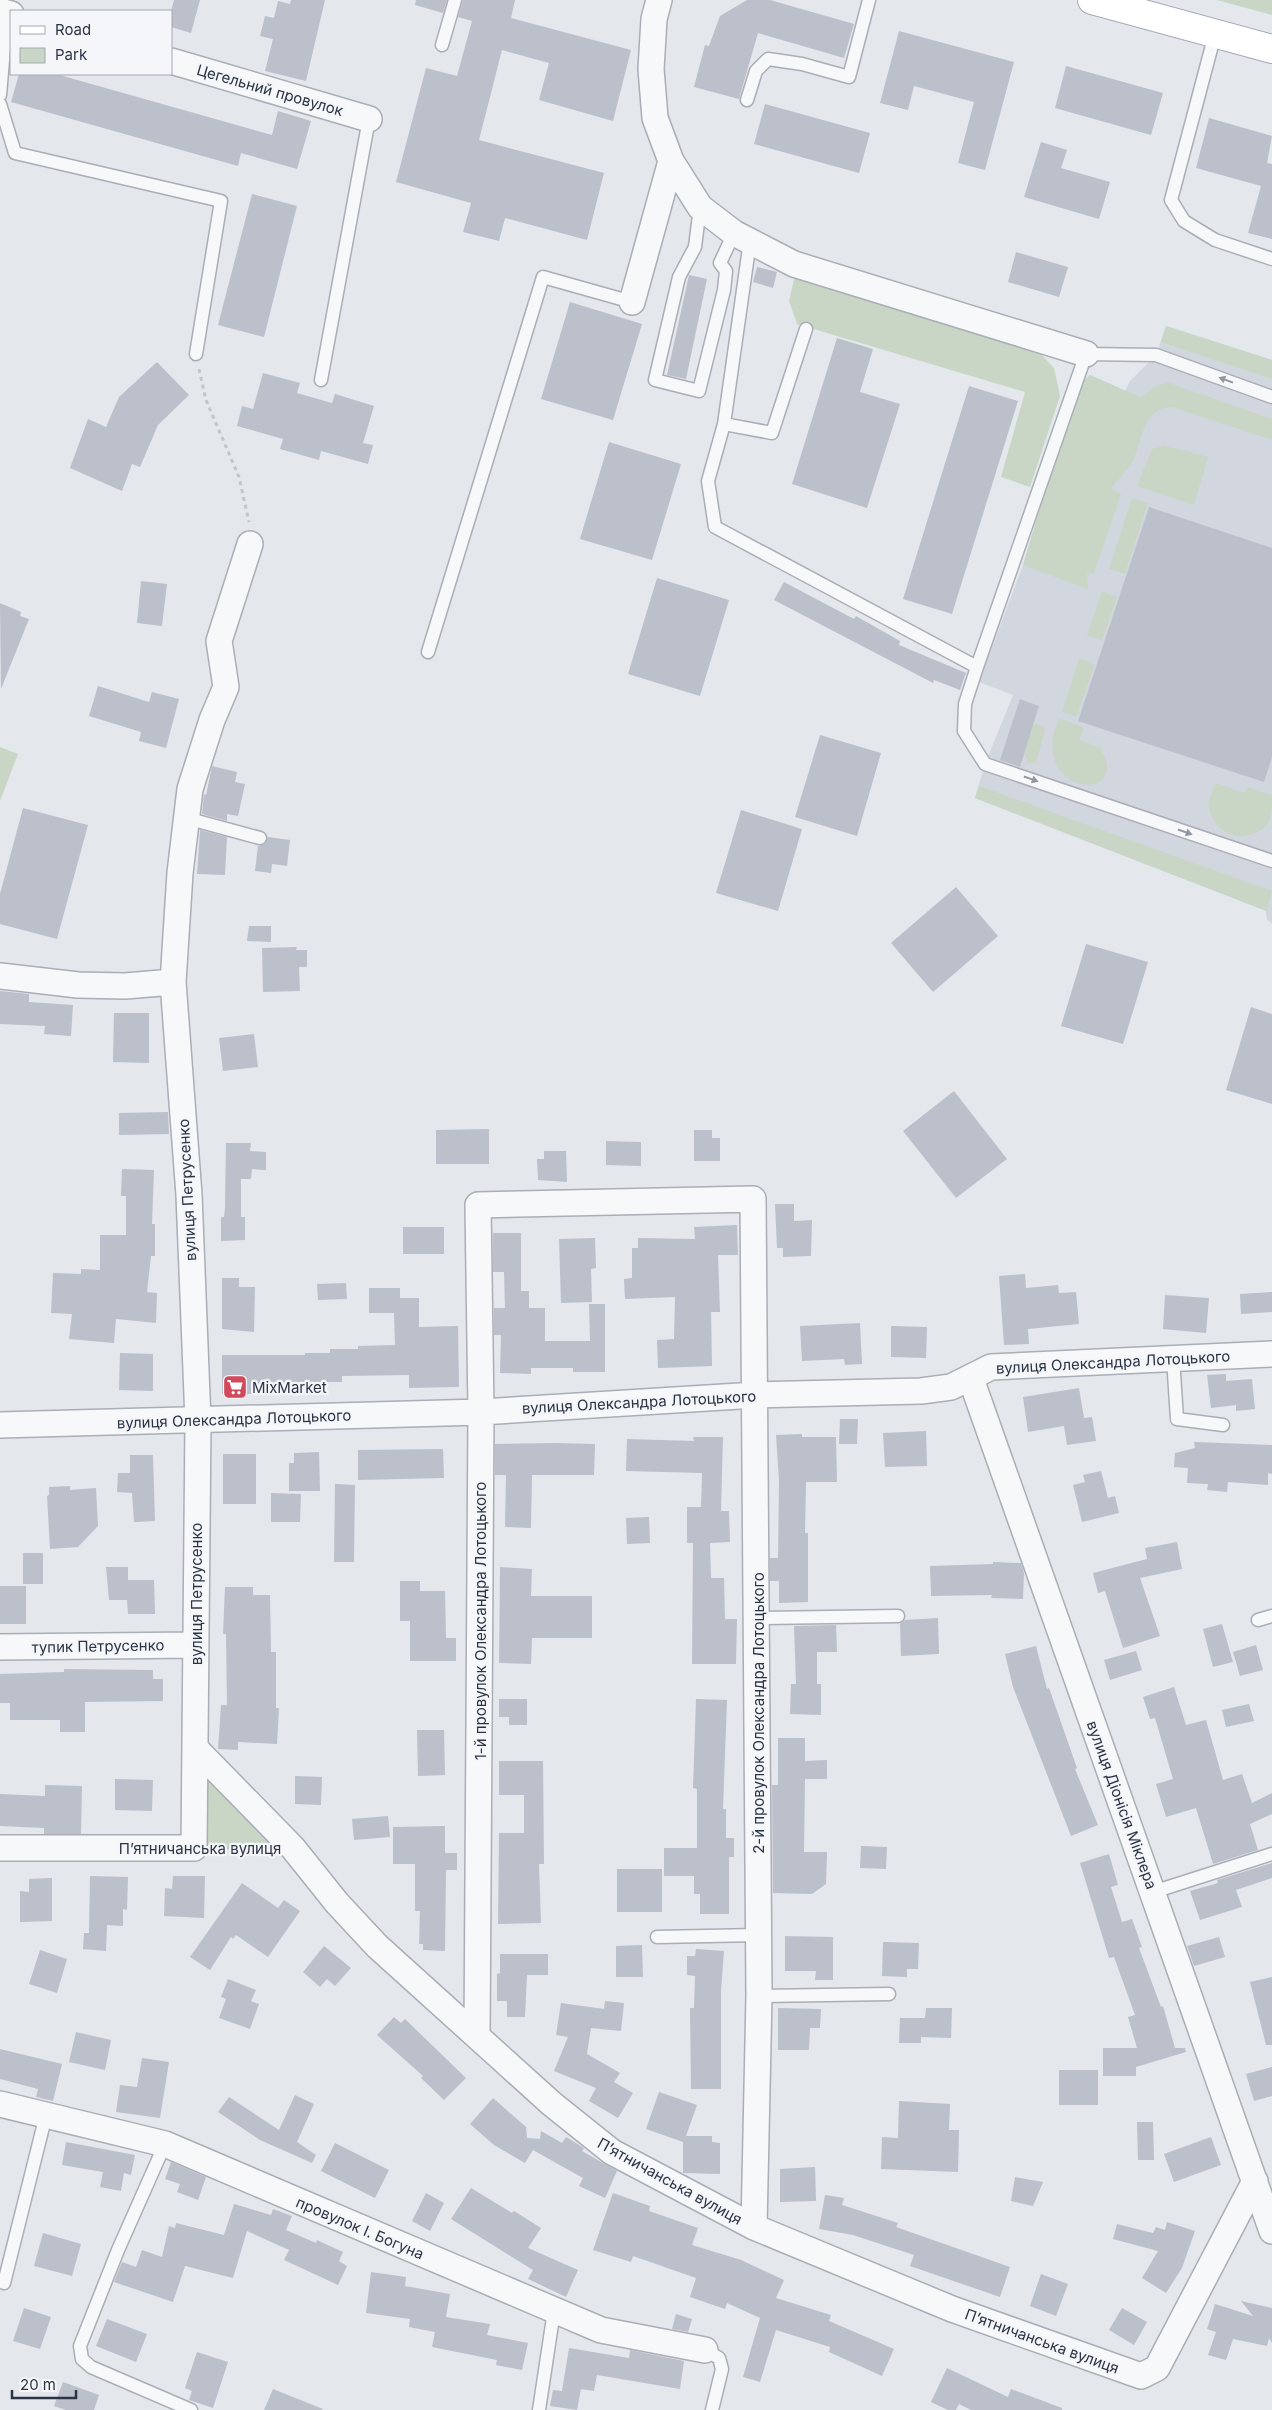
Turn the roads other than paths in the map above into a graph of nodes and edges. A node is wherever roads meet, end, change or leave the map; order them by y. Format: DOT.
graph roads {
  1 [pos="455,0"];
  2 [pos="659,0"];
  3 [pos="870,0"];
  4 [pos="1092,0"];
  5 [pos="6,13"];
  6 [pos="1215,34"];
  7 [pos="442,46"];
  8 [pos="1272,49"];
  9 [pos="172,61"];
  10 [pos="0,95"];
  11 [pos="747,100"];
  12 [pos="0,104"];
  13 [pos="369,119"];
  14 [pos="671,161"];
  15 [pos="700,207"];
  16 [pos="742,237"];
  17 [pos="1272,258"];
  18 [pos="632,302"];
  19 [pos="806,329"];
  20 [pos="196,354"];
  21 [pos="1086,354"];
  22 [pos="321,380"];
  23 [pos="1272,396"];
  24 [pos="724,424"];
  25 [pos="250,544"];
  26 [pos="428,652"];
  27 [pos="977,667"];
  28 [pos="186,818"];
  29 [pos="260,838"];
  30 [pos="1272,861"];
  31 [pos="0,976"];
  32 [pos="173,982"];
  33 [pos="478,1205"];
  34 [pos="1272,1354"];
  35 [pos="1173,1358"];
  36 [pos="971,1379"];
  37 [pos="756,1395"];
  38 [pos="481,1412"];
  39 [pos="198,1421"];
  40 [pos="0,1425"];
  41 [pos="1223,1425"];
  42 [pos="898,1616"];
  43 [pos="1272,1616"];
  44 [pos="758,1618"];
  45 [pos="1258,1620"];
  46 [pos="196,1645"];
  47 [pos="0,1647"];
  48 [pos="196,1749"];
  49 [pos="0,1848"];
  50 [pos="194,1848"];
  51 [pos="1272,1854"];
  52 [pos="1153,1892"];
  53 [pos="758,1936"];
  54 [pos="657,1937"];
  55 [pos="890,1994"];
  56 [pos="759,1996"];
  57 [pos="477,2036"];
  58 [pos="0,2104"];
  59 [pos="46,2115"];
  60 [pos="165,2144"];
  61 [pos="1255,2181"];
  62 [pos="754,2227"];
  63 [pos="1272,2231"];
  64 [pos="4,2283"];
  65 [pos="554,2311"];
  66 [pos="705,2350"];
  67 [pos="191,2410"];
  68 [pos="539,2410"];
  69 [pos="712,2410"];
  1 -- 7 [label="lane"];
  2 -- 14 [label="street"];
  3 -- 11 [label="lane"];
  4 -- 6 [label="main road"];
  5 -- 10 [label="lane"];
  6 -- 8 [label="main road"];
  6 -- 17 [label="lane"];
  9 -- 13 [label="street, Цегельний провулок"];
  12 -- 20 [label="lane"];
  13 -- 22 [label="lane"];
  14 -- 15 [label="street"];
  14 -- 18 [label="street"];
  15 -- 16 [label="street"];
  15 -- 16 [label="lane"];
  16 -- 21 [label="street"];
  16 -- 24 [label="lane"];
  18 -- 26 [label="lane"];
  19 -- 24 [label="lane"];
  23 -- 21 [label="lane, one-way"];
  21 -- 27 [label="lane"];
  24 -- 27 [label="lane"];
  25 -- 28 [label="street, вулиця Петрусенко"];
  27 -- 30 [label="lane, one-way"];
  28 -- 29 [label="lane"];
  28 -- 32 [label="street, вулиця Петрусенко"];
  31 -- 32 [label="street"];
  32 -- 39 [label="street, вулиця Петрусенко"];
  33 -- 37 [label="street, 2-й провулок Олександра Лотоцького"];
  33 -- 38 [label="street, 1-й провулок Олександра Лотоцького"];
  34 -- 35 [label="street, вулиця Олександра Лотоцького"];
  35 -- 36 [label="street, вулиця Олександра Лотоцького"];
  35 -- 41 [label="lane"];
  36 -- 37 [label="street, вулиця Олександра Лотоцького"];
  36 -- 52 [label="street, вулиця Діонісія Міклера"];
  37 -- 38 [label="street, вулиця Олександра Лотоцького"];
  37 -- 44 [label="street, 2-й провулок Олександра Лотоцького"];
  38 -- 39 [label="street, вулиця Олександра Лотоцького"];
  38 -- 57 [label="street, 1-й провулок Олександра Лотоцького"];
  39 -- 40 [label="street, вулиця Олександра Лотоцького"];
  39 -- 46 [label="street, вулиця Петрусенко"];
  42 -- 44 [label="lane"];
  43 -- 45 [label="lane"];
  44 -- 53 [label="street, 2-й провулок Олександра Лотоцького"];
  46 -- 47 [label="street, тупик Петрусенко"];
  46 -- 48 [label="street, вулиця Петрусенко"];
  48 -- 50 [label="street, вулиця Петрусенко"];
  48 -- 57 [label="street, Пʼятничанська вулиця"];
  49 -- 50 [label="street, Пʼятничанська вулиця"];
  51 -- 52 [label="lane"];
  52 -- 61 [label="street, вулиця Діонісія Міклера"];
  53 -- 54 [label="lane"];
  53 -- 56 [label="street, 2-й провулок Олександра Лотоцького"];
  55 -- 56 [label="lane"];
  56 -- 62 [label="street, 2-й провулок Олександра Лотоцького"];
  57 -- 62 [label="street, Пʼятничанська вулиця"];
  58 -- 59 [label="street, провулок І. Богуна"];
  59 -- 60 [label="street, провулок І. Богуна"];
  59 -- 64 [label="lane"];
  60 -- 65 [label="street, провулок І. Богуна"];
  60 -- 67 [label="lane"];
  61 -- 62 [label="street, Пʼятничанська вулиця"];
  61 -- 63 [label="street, вулиця Діонісія Міклера"];
  65 -- 66 [label="street, провулок І. Богуна"];
  65 -- 68 [label="lane"];
  66 -- 69 [label="lane, провулок І. Богуна"];
}
